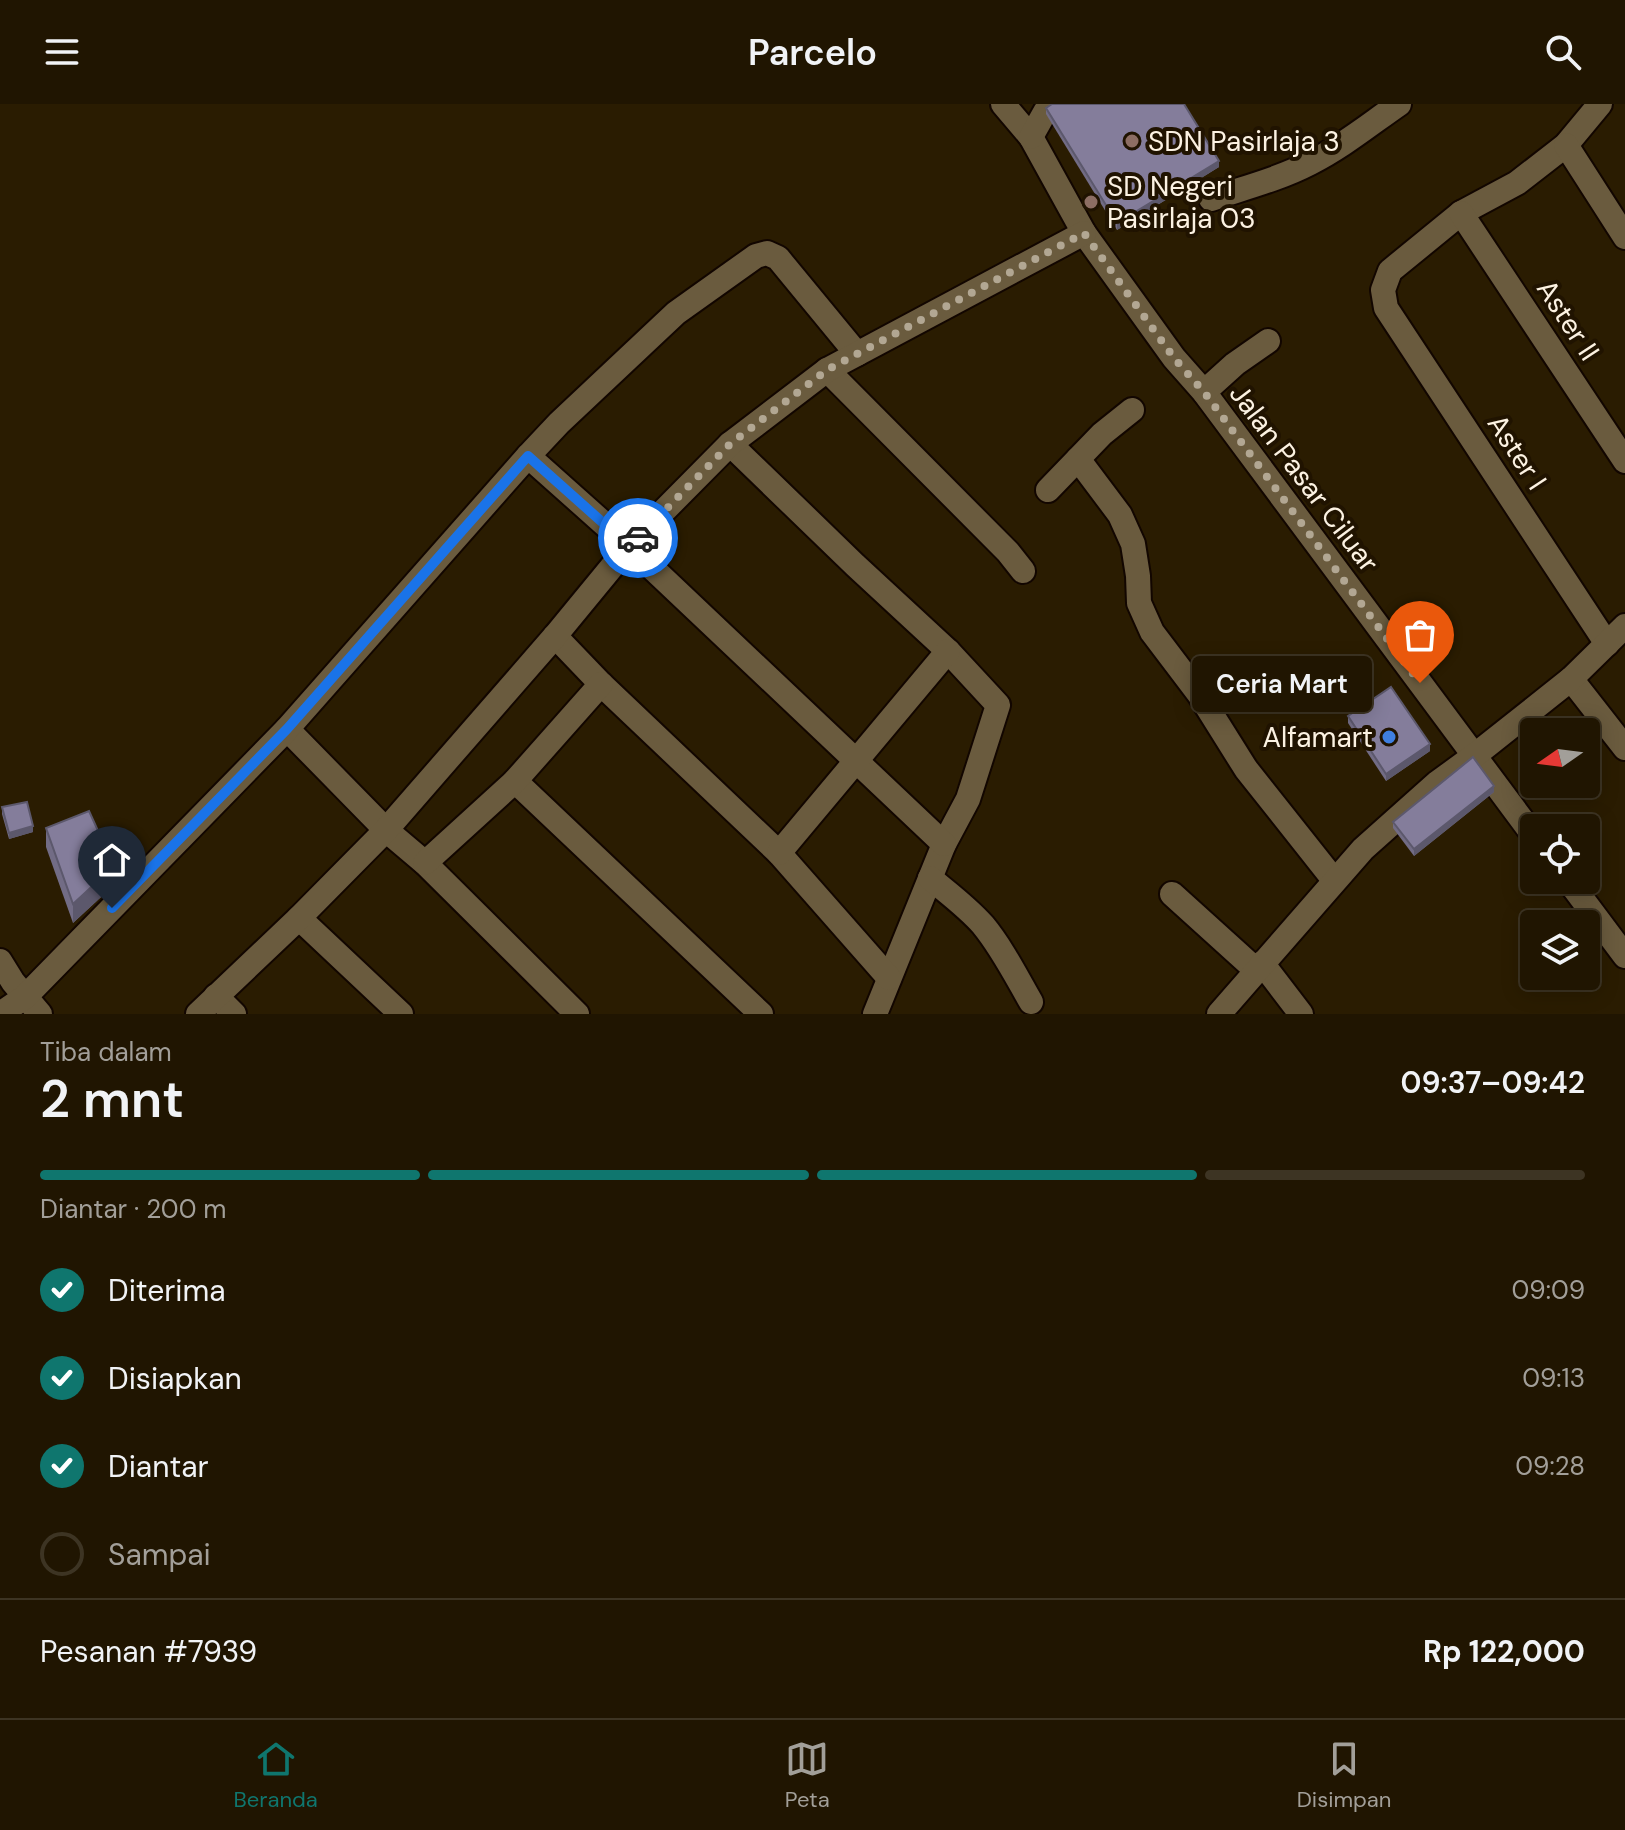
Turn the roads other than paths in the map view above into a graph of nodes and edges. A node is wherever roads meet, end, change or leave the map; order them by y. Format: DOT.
graph roads {
  1 [pos="1003,104"];
  2 [pos="1056,104"];
  3 [pos="1399,104"];
  4 [pos="1600,104"];
  5 [pos="1031,137"];
  6 [pos="1566,145"];
  7 [pos="1211,199"];
  8 [pos="1461,213"];
  9 [pos="1084,233"];
  10 [pos="1625,237"];
  11 [pos="1268,341"];
  12 [pos="857,354"];
  13 [pos="827,370"];
  14 [pos="1204,392"];
  15 [pos="1132,410"];
  16 [pos="730,444"];
  17 [pos="528,456"];
  18 [pos="1078,459"];
  19 [pos="1625,461"];
  20 [pos="1048,490"];
  21 [pos="629,546"];
  22 [pos="1023,571"];
  23 [pos="1625,626"];
  24 [pos="555,636"];
  25 [pos="1607,644"];
  26 [pos="948,651"];
  27 [pos="1571,679"];
  28 [pos="601,684"];
  29 [pos="287,729"];
  30 [pos="1625,748"];
  31 [pos="1474,756"];
  32 [pos="857,760"];
  33 [pos="515,781"];
  34 [pos="1520,817"];
  35 [pos="386,830"];
  36 [pos="944,844"];
  37 [pos="779,853"];
  38 [pos="425,863"];
  39 [pos="930,878"];
  40 [pos="1334,880"];
  41 [pos="1172,894"];
  42 [pos="1578,894"];
  43 [pos="299,918"];
  44 [pos="1625,956"];
  45 [pos="0,961"];
  46 [pos="1259,966"];
  47 [pos="889,978"];
  48 [pos="216,996"];
  49 [pos="1031,1002"];
  50 [pos="32,1005"];
  51 [pos="0,1014"];
  52 [pos="198,1014"];
  53 [pos="234,1014"];
  54 [pos="401,1014"];
  55 [pos="577,1014"];
  56 [pos="761,1014"];
  57 [pos="875,1014"];
  58 [pos="1219,1014"];
  59 [pos="1301,1014"];
  1 -- 5 [label="street, Jalan Pasar Ciluar"];
  2 -- 5 [label="street"];
  3 -- 7 [label="street"];
  4 -- 6 [label="street"];
  5 -- 9 [label="street, Jalan Pasar Ciluar"];
  6 -- 8 [label="street"];
  6 -- 10 [label="street"];
  8 -- 19 [label="street, Aster II"];
  8 -- 25 [label="street, Aster I"];
  9 -- 12 [label="street"];
  9 -- 14 [label="street, Jalan Pasar Ciluar"];
  11 -- 14 [label="street"];
  12 -- 13 [label="street"];
  12 -- 17 [label="street"];
  13 -- 16 [label="street"];
  13 -- 22 [label="street"];
  14 -- 31 [label="street, Jalan Pasar Ciluar"];
  15 -- 18 [label="street"];
  16 -- 21 [label="street"];
  16 -- 26 [label="street"];
  17 -- 21 [label="street"];
  17 -- 29 [label="street"];
  18 -- 20 [label="street"];
  18 -- 40 [label="street"];
  21 -- 24 [label="street"];
  21 -- 32 [label="street"];
  23 -- 25 [label="street"];
  24 -- 28 [label="street"];
  24 -- 35 [label="street"];
  25 -- 27 [label="street"];
  26 -- 32 [label="street"];
  26 -- 36 [label="street"];
  27 -- 30 [label="street"];
  27 -- 31 [label="street"];
  28 -- 33 [label="street"];
  28 -- 37 [label="street"];
  29 -- 35 [label="street"];
  29 -- 50 [label="street"];
  31 -- 34 [label="street, Jalan Pasar Ciluar"];
  31 -- 40 [label="street"];
  32 -- 36 [label="street"];
  32 -- 37 [label="street"];
  33 -- 38 [label="street"];
  33 -- 56 [label="street"];
  35 -- 38 [label="street"];
  35 -- 43 [label="street"];
  36 -- 39 [label="street"];
  37 -- 47 [label="street"];
  38 -- 55 [label="street"];
  39 -- 47 [label="street"];
  39 -- 49 [label="street"];
  40 -- 46 [label="street"];
  41 -- 46 [label="street"];
  42 -- 44 [label="street"];
  43 -- 48 [label="street"];
  43 -- 54 [label="street"];
  45 -- 50 [label="street"];
  46 -- 58 [label="street"];
  46 -- 59 [label="street"];
  47 -- 57 [label="street"];
  48 -- 52 [label="street"];
  48 -- 53 [label="street"];
  50 -- 51 [label="street"];
}
